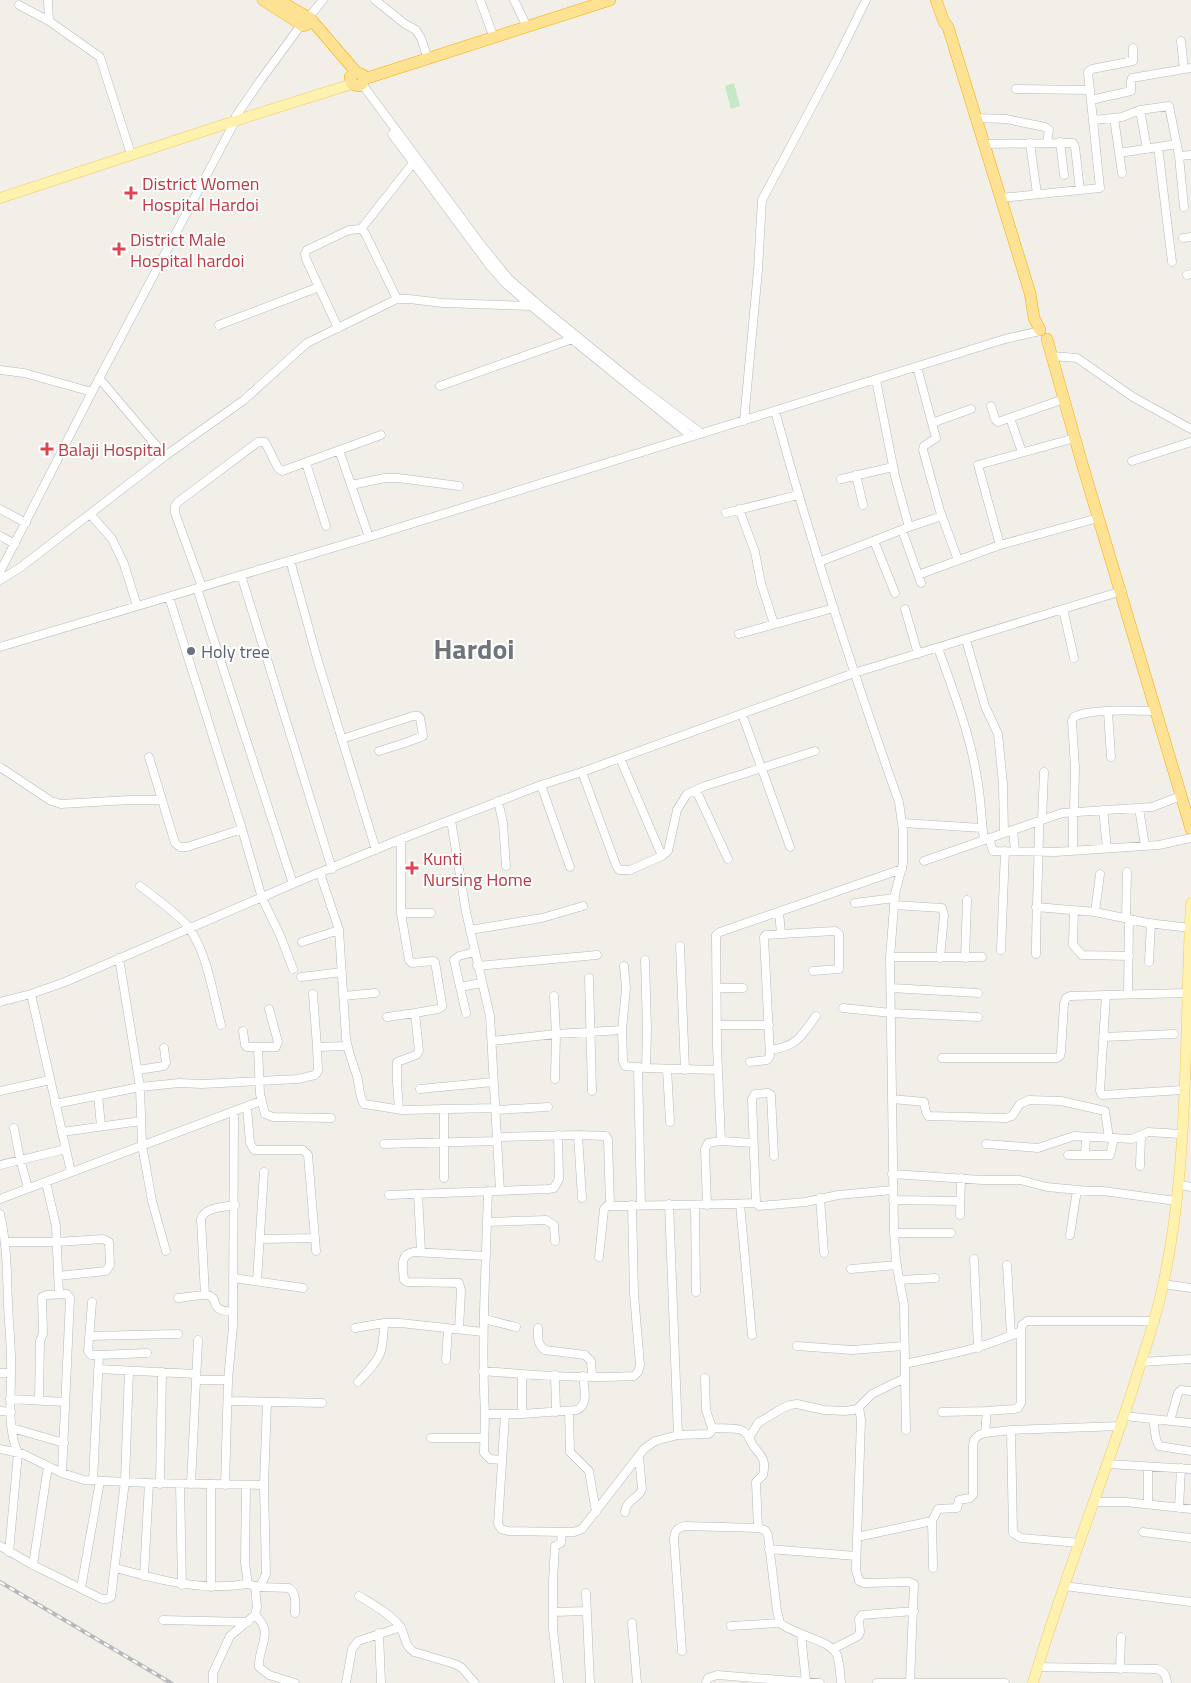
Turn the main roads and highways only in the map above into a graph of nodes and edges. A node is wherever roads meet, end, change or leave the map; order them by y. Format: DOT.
graph roads {
  1 [pos="263,0"];
  2 [pos="278,0"];
  3 [pos="610,0"];
  4 [pos="936,0"];
  5 [pos="942,0"];
  6 [pos="592,3"];
  7 [pos="293,4"];
  8 [pos="305,21"];
  9 [pos="948,27"];
  10 [pos="357,80"];
  11 [pos="235,119"];
  12 [pos="0,192"];
  13 [pos="0,198"];
  14 [pos="1189,812"];
  15 [pos="1191,829"];
  16 [pos="1191,903"];
  17 [pos="1033,1683"];
  1 -- 8 [label="highway"];
  2 -- 7 [label="highway"];
  3 -- 6 [label="highway"];
  4 -- 9 [label="highway"];
  5 -- 9 [label="highway"];
  6 -- 10 [label="highway"];
  7 -- 8 [label="highway"];
  8 -- 10 [label="highway"];
  9 -- 14 [label="highway"];
  10 -- 11 [label="main road"];
  11 -- 12 [label="main road"];
  11 -- 13 [label="main road"];
  14 -- 15 [label="highway"];
  16 -- 17 [label="main road"];
}
